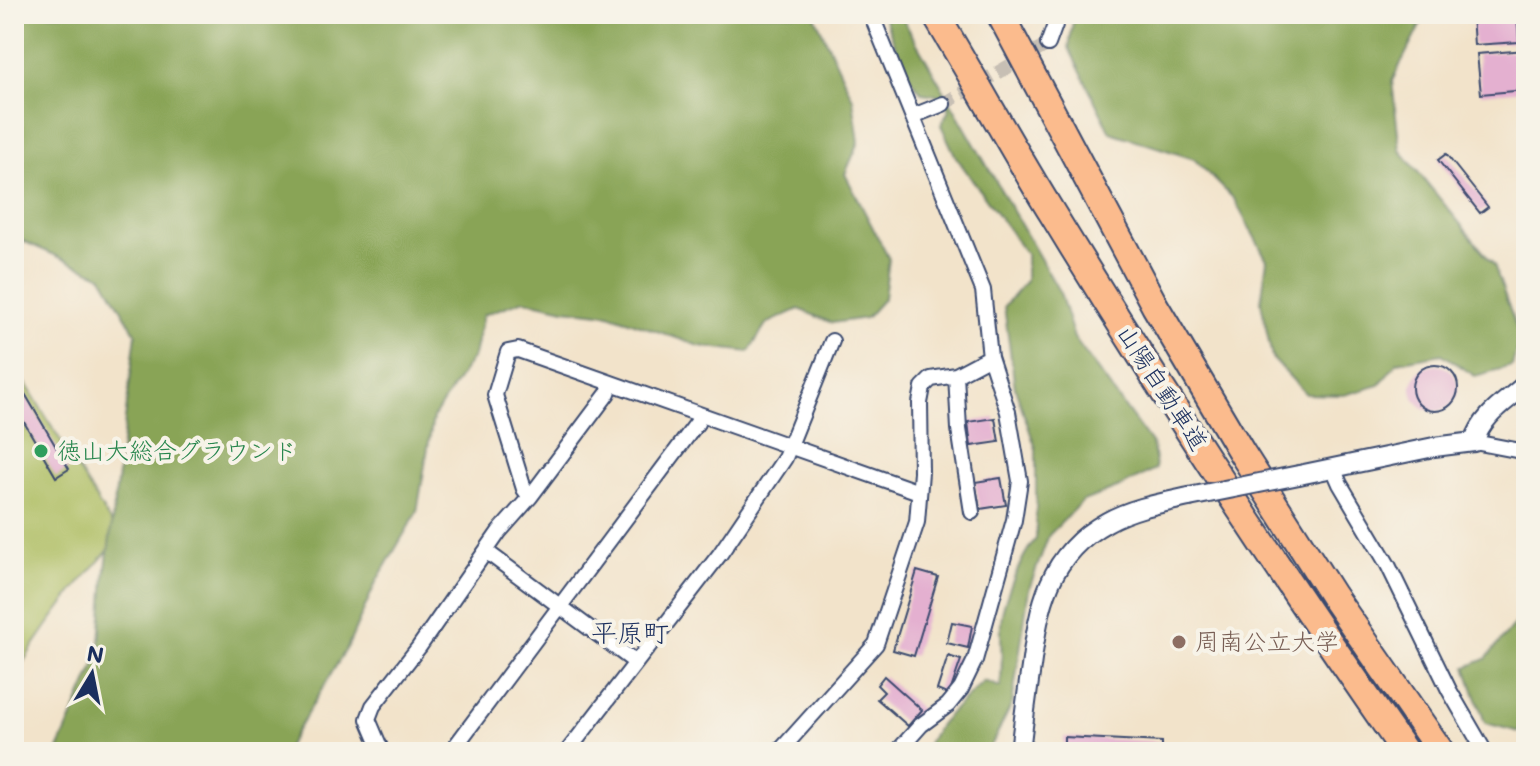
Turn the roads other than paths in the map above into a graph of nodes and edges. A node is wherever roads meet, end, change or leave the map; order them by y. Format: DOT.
graph roads {
  1 [pos="871,14"];
  2 [pos="935,14"];
  3 [pos="1000,14"];
  4 [pos="1051,14"];
  5 [pos="1048,44"];
  6 [pos="943,104"];
  7 [pos="913,116"];
  8 [pos="832,341"];
  9 [pos="990,357"];
  10 [pos="956,375"];
  11 [pos="611,384"];
  12 [pos="1526,384"];
  13 [pos="700,415"];
  14 [pos="1474,442"];
  15 [pos="792,447"];
  16 [pos="1526,452"];
  17 [pos="1333,468"];
  18 [pos="919,492"];
  19 [pos="530,497"];
  20 [pos="972,512"];
  21 [pos="487,552"];
  22 [pos="561,607"];
  23 [pos="635,662"];
  24 [pos="382,752"];
  25 [pos="451,752"];
  26 [pos="567,752"];
  27 [pos="779,752"];
  28 [pos="897,752"];
  29 [pos="1020,752"];
  30 [pos="1405,752"];
  31 [pos="1441,752"];
  32 [pos="1485,752"];
  1 -- 7 [label="street"];
  2 -- 30 [label="highway, 山陽自動車道"];
  3 -- 31 [label="highway, 山陽自動車道"];
  4 -- 5 [label="street"];
  6 -- 7 [label="street"];
  7 -- 9 [label="street"];
  8 -- 15 [label="street"];
  9 -- 10 [label="street"];
  9 -- 28 [label="street"];
  10 -- 18 [label="street"];
  10 -- 20 [label="street"];
  11 -- 13 [label="street"];
  11 -- 19 [label="street"];
  11 -- 19 [label="street"];
  12 -- 14 [label="street"];
  13 -- 15 [label="street"];
  13 -- 22 [label="street"];
  14 -- 16 [label="street"];
  14 -- 17 [label="street"];
  15 -- 18 [label="street"];
  15 -- 23 [label="street"];
  17 -- 29 [label="street, bridge"];
  17 -- 32 [label="street"];
  18 -- 27 [label="street"];
  19 -- 21 [label="street"];
  21 -- 22 [label="street"];
  21 -- 24 [label="street"];
  22 -- 23 [label="street"];
  22 -- 25 [label="street"];
  23 -- 26 [label="street"];
}
